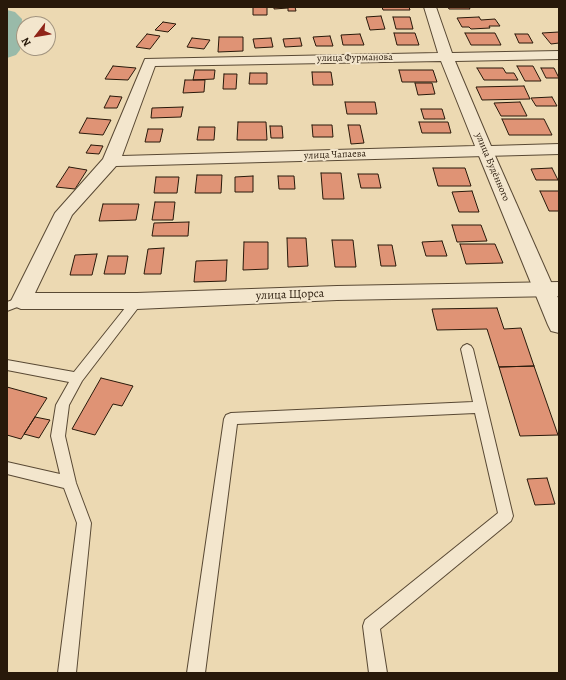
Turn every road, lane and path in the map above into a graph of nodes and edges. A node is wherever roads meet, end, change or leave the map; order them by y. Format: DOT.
graph roads {
  1 [pos="430,7"];
  2 [pos="559,55"];
  3 [pos="446,57"];
  4 [pos="559,149"];
  5 [pos="486,151"];
  6 [pos="111,161"];
  7 [pos="551,289"];
  8 [pos="137,300"];
  9 [pos="14,304"];
  10 [pos="559,325"];
  11 [pos="467,349"];
  12 [pos="7,364"];
  13 [pos="77,378"];
  14 [pos="481,407"];
  15 [pos="7,468"];
  16 [pos="69,483"];
  17 [pos="67,673"];
  18 [pos="196,673"];
  19 [pos="378,673"];
  1 -- 3 [label="street, улица Будённого"];
  2 -- 3 [label="street, улица Фурманова"];
  3 -- 5 [label="street, улица Будённого"];
  3 -- 6 [label="street, улица Фурманова"];
  4 -- 5 [label="street, улица Чапаева"];
  5 -- 6 [label="street, улица Чапаева"];
  5 -- 7 [label="street, улица Будённого"];
  6 -- 9 [label="street"];
  7 -- 8 [label="street, улица Щорса"];
  7 -- 10 [label="street, улица Будённого"];
  8 -- 9 [label="street, улица Щорса"];
  8 -- 13 [label="lane"];
  11 -- 14 [label="lane"];
  12 -- 13 [label="lane"];
  13 -- 16 [label="lane"];
  14 -- 18 [label="lane"];
  14 -- 19 [label="lane"];
  15 -- 16 [label="lane"];
  16 -- 17 [label="lane"];
}
